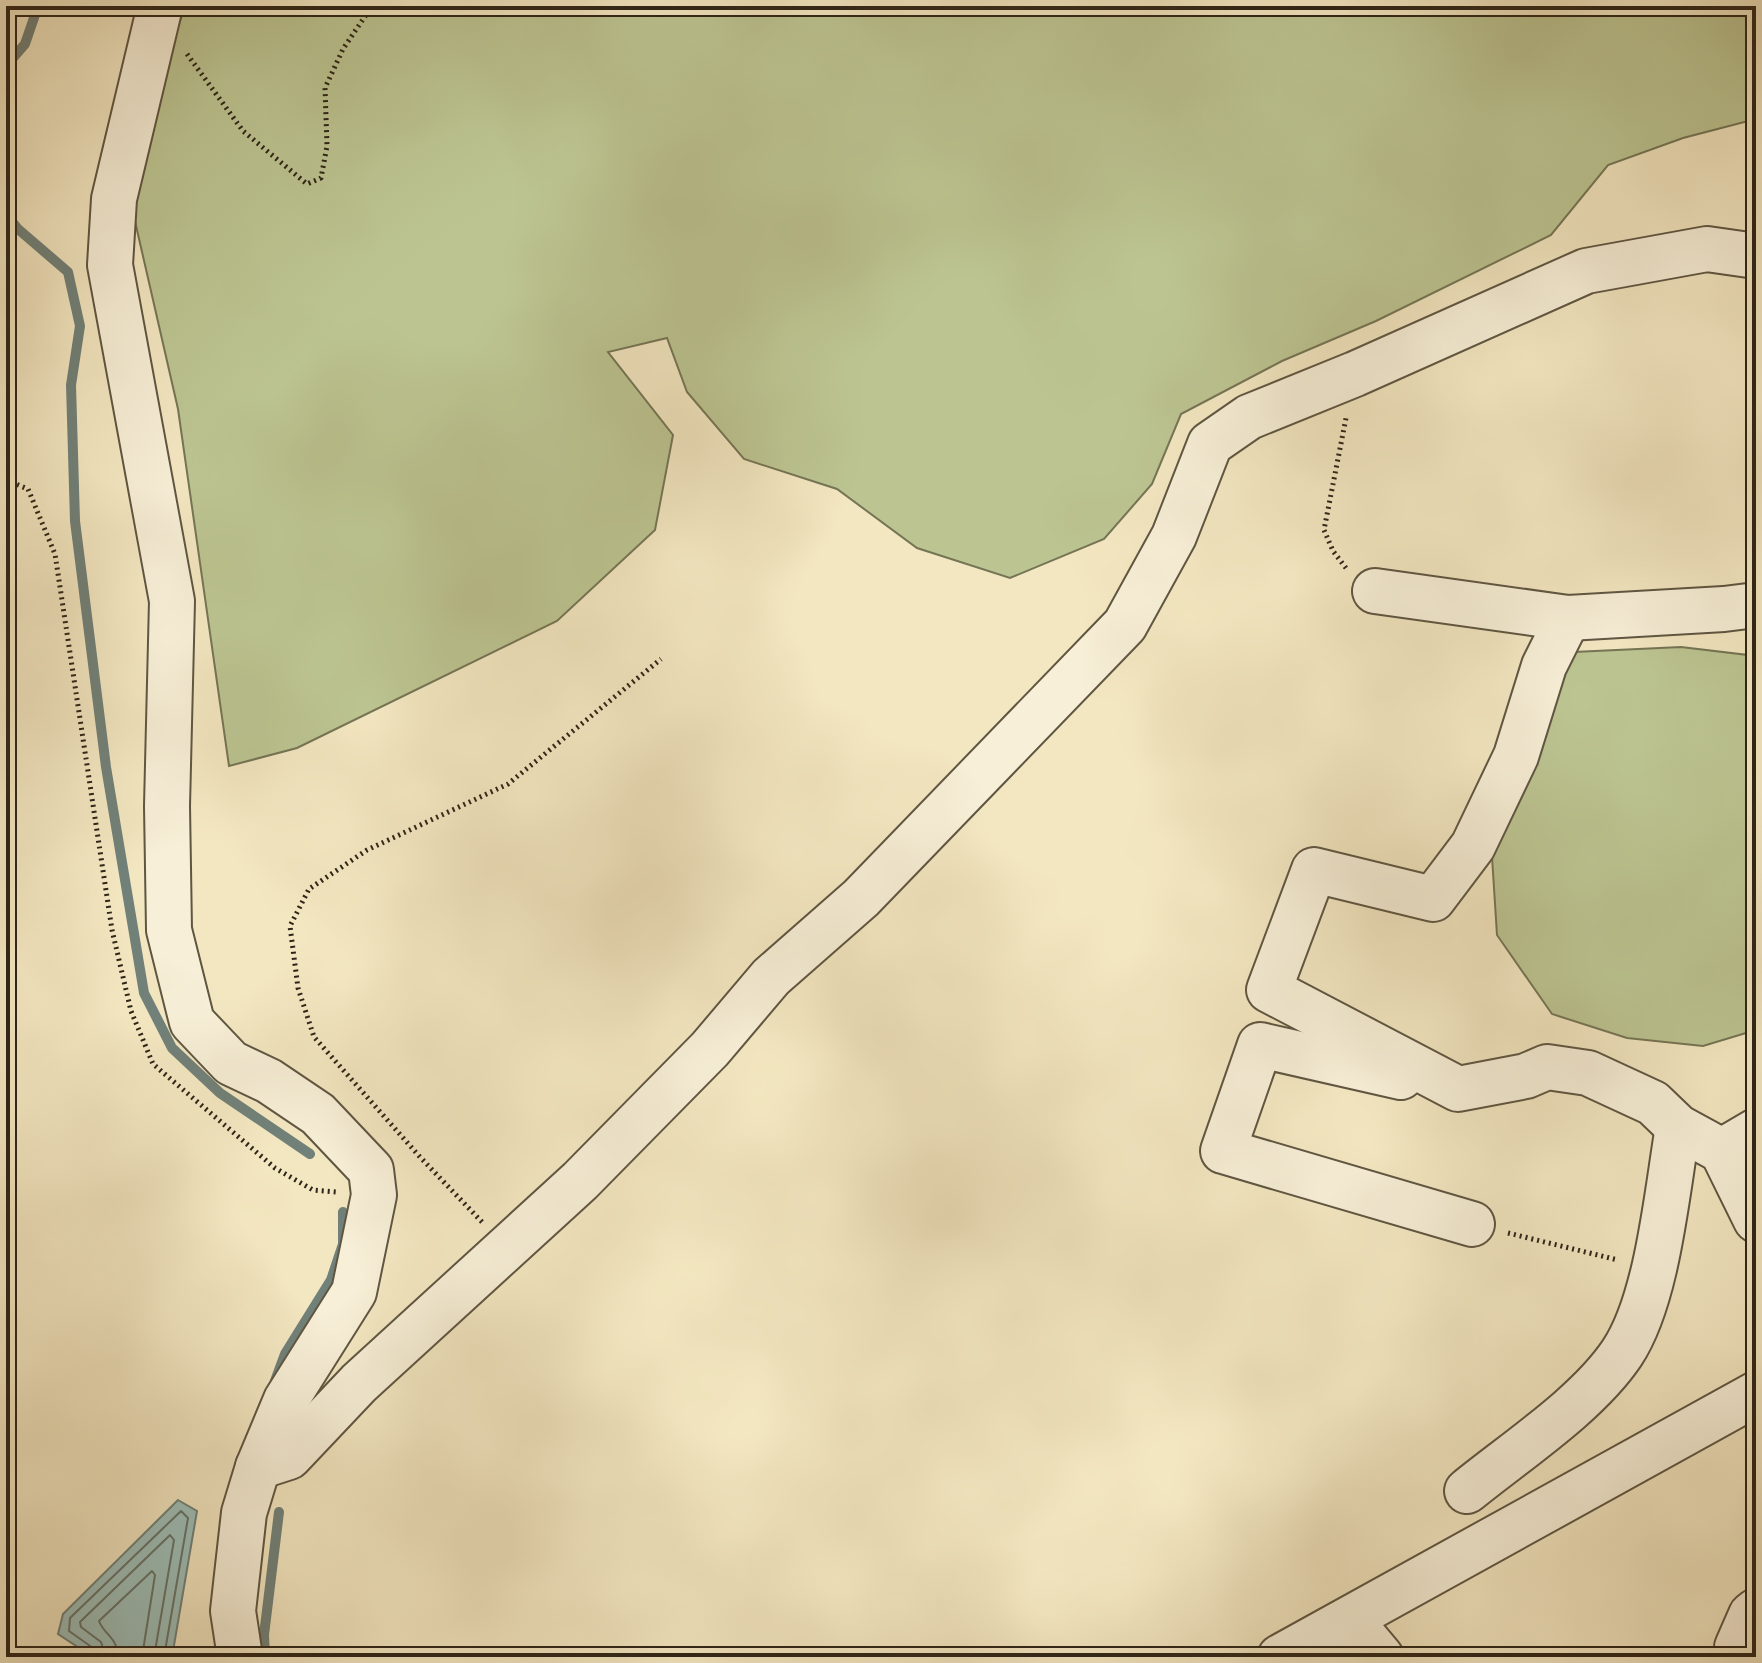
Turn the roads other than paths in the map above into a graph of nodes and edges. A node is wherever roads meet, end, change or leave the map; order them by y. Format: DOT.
graph roads {
  1 [pos="158,14"];
  2 [pos="1756,256"];
  3 [pos="1375,591"];
  4 [pos="1756,605"];
  5 [pos="1568,618"];
  6 [pos="1458,1089"];
  7 [pos="1678,1127"];
  8 [pos="1739,1141"];
  9 [pos="1756,1220"];
  10 [pos="1472,1224"];
  11 [pos="1756,1394"];
  12 [pos="258,1467"];
  13 [pos="1467,1491"];
  14 [pos="1756,1611"];
  15 [pos="1350,1620"];
  16 [pos="240,1657"];
  17 [pos="1280,1657"];
  18 [pos="1381,1657"];
  19 [pos="1745,1657"];
  1 -- 12 [label="street"];
  2 -- 12 [label="street"];
  3 -- 5 [label="street"];
  4 -- 5 [label="street"];
  5 -- 6 [label="street"];
  6 -- 7 [label="street"];
  6 -- 10 [label="street"];
  7 -- 8 [label="street"];
  7 -- 13 [label="street"];
  8 -- 9 [label="street"];
  11 -- 15 [label="street"];
  12 -- 16 [label="street"];
  14 -- 19 [label="street"];
  15 -- 17 [label="street"];
  15 -- 18 [label="street"];
}
